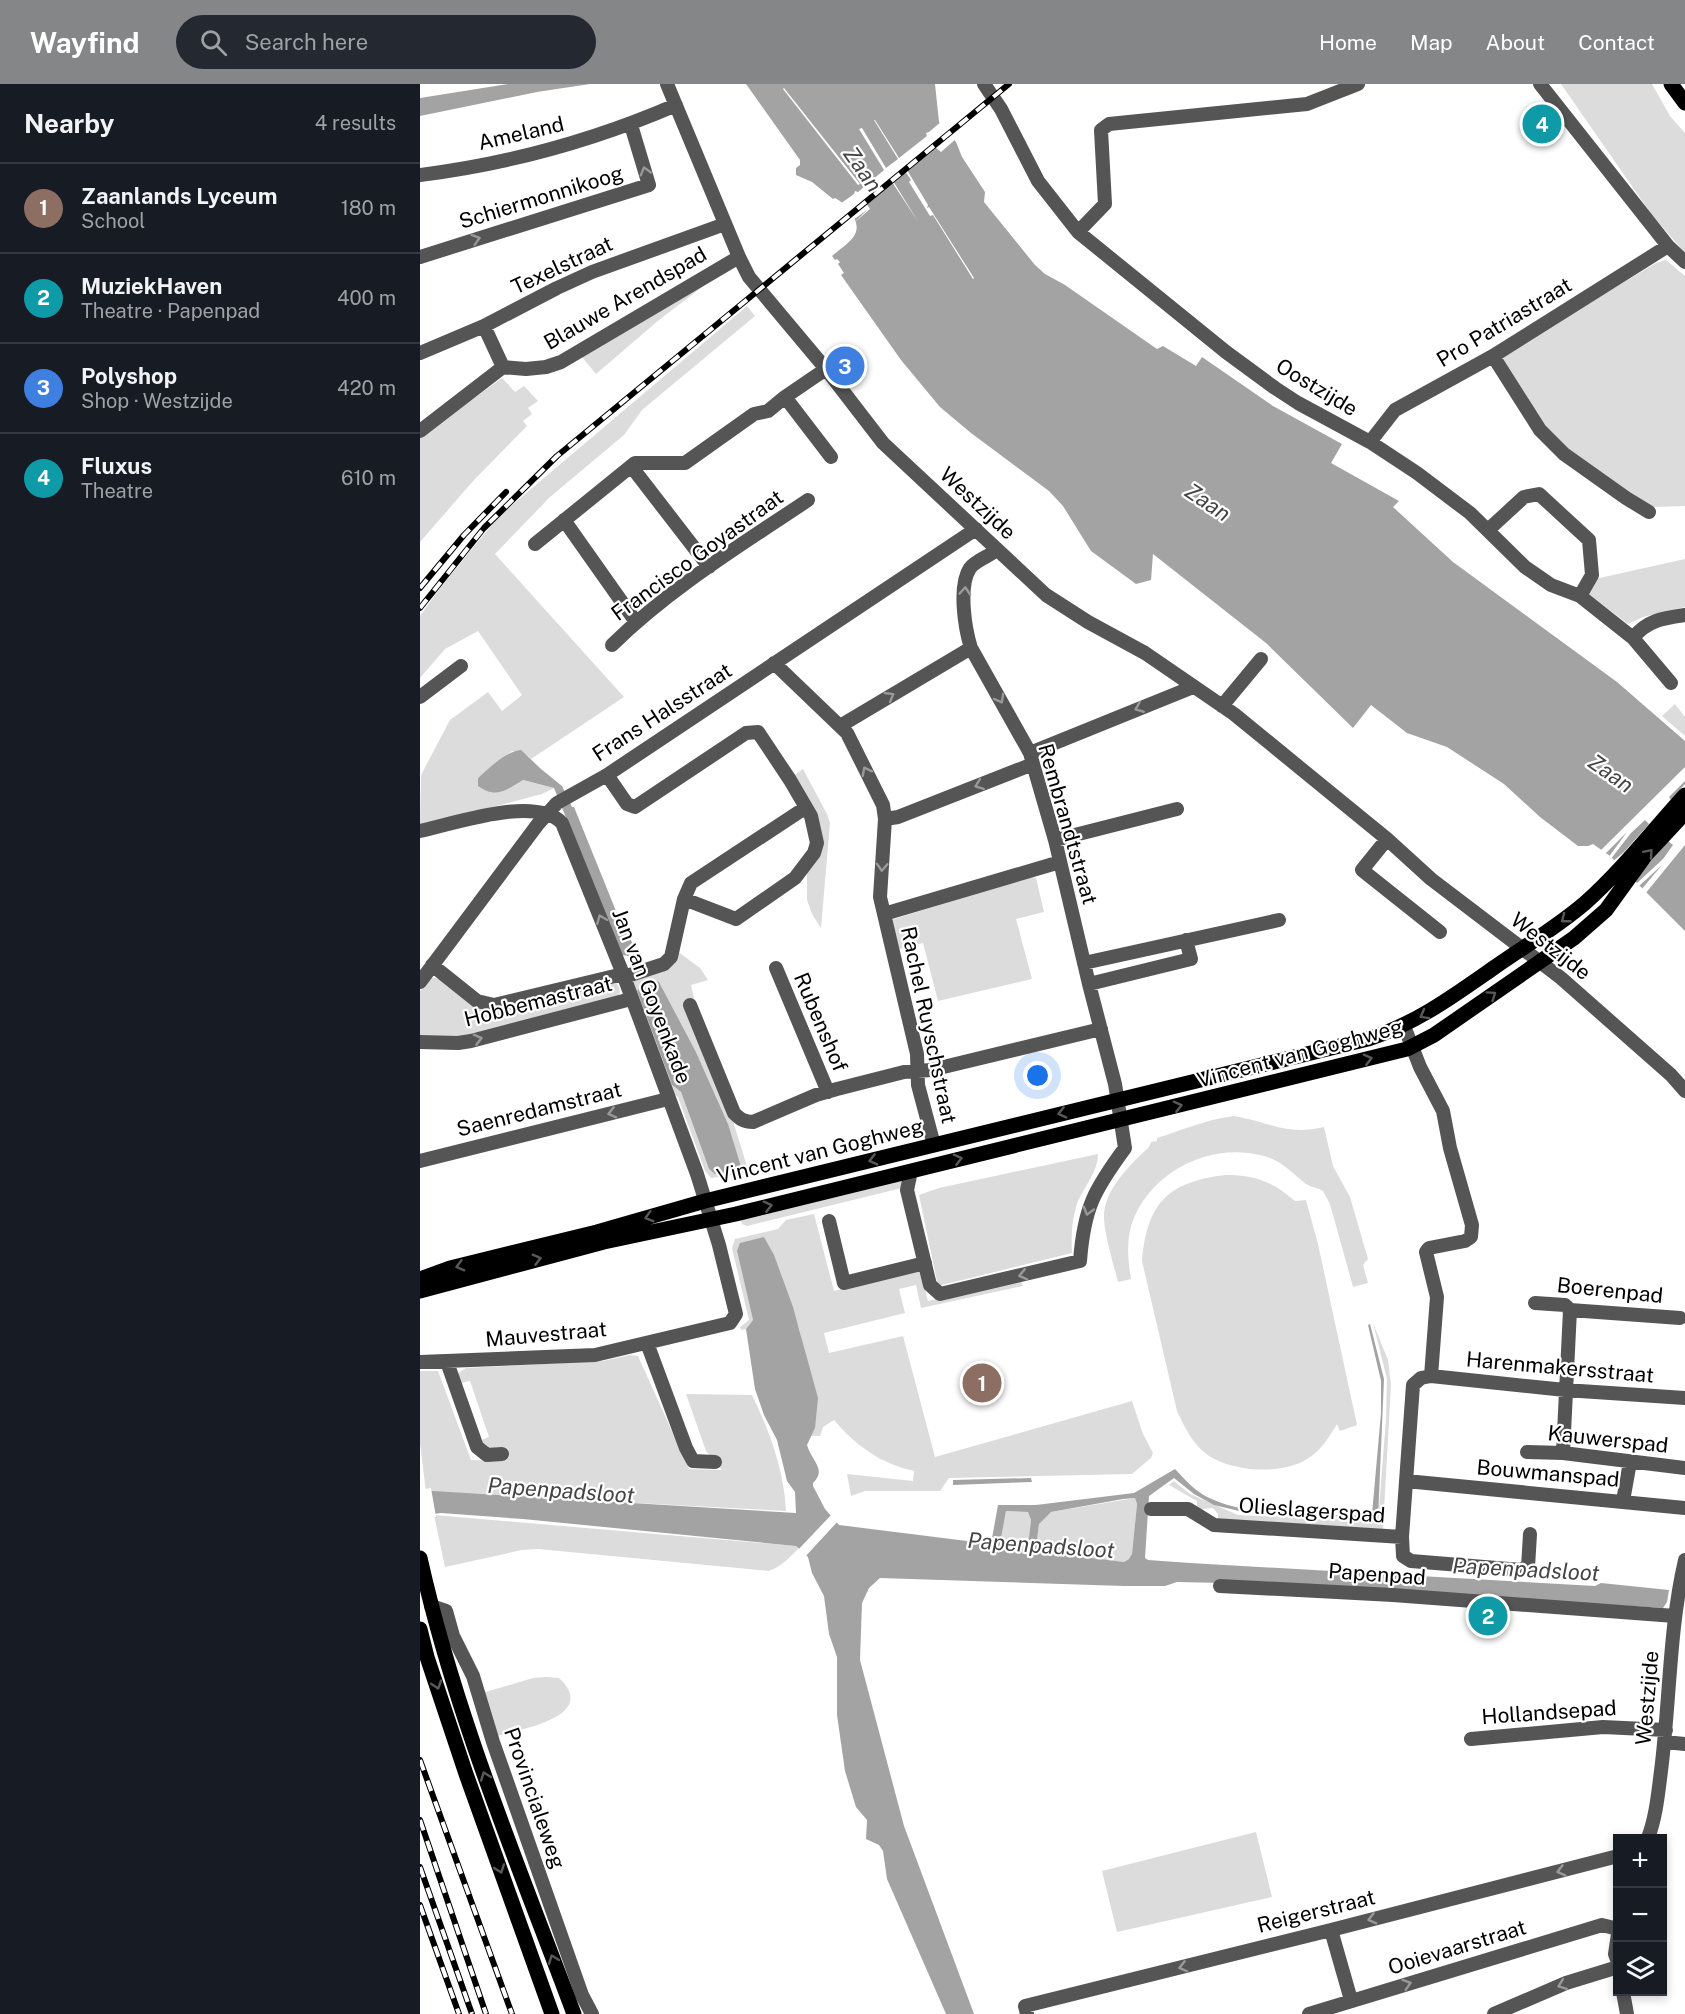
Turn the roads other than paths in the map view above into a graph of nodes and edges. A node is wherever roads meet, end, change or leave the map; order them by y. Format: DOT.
graph roads {
  1 [pos="667,84"];
  2 [pos="984,84"];
  3 [pos="1358,84"];
  4 [pos="1540,84"];
  5 [pos="1671,84"];
  6 [pos="1685,103"];
  7 [pos="676,105"];
  8 [pos="631,124"];
  9 [pos="420,175"];
  10 [pos="725,224"];
  11 [pos="1078,232"];
  12 [pos="1668,246"];
  13 [pos="420,257"];
  14 [pos="739,257"];
  15 [pos="1685,262"];
  16 [pos="484,326"];
  17 [pos="420,353"];
  18 [pos="1494,356"];
  19 [pos="503,367"];
  20 [pos="826,369"];
  21 [pos="785,397"];
  22 [pos="420,431"];
  23 [pos="1370,442"];
  24 [pos="831,458"];
  25 [pos="632,466"];
  26 [pos="808,500"];
  27 [pos="1650,512"];
  28 [pos="564,520"];
  29 [pos="976,528"];
  30 [pos="1488,530"];
  31 [pos="535,544"];
  32 [pos="997,550"];
  33 [pos="709,567"];
  34 [pos="1580,596"];
  35 [pos="1685,615"];
  36 [pos="636,622"];
  37 [pos="1634,638"];
  38 [pos="612,645"];
  39 [pos="971,648"];
  40 [pos="1261,658"];
  41 [pos="774,663"];
  42 [pos="461,666"];
  43 [pos="1671,683"];
  44 [pos="1193,687"];
  45 [pos="420,697"];
  46 [pos="1222,706"];
  47 [pos="840,726"];
  48 [pos="1032,759"];
  49 [pos="607,775"];
  50 [pos="1685,795"];
  51 [pos="552,808"];
  52 [pos="805,808"];
  53 [pos="1177,810"];
  54 [pos="1685,813"];
  55 [pos="885,819"];
  56 [pos="420,831"];
  57 [pos="1387,839"];
  58 [pos="1055,840"];
  59 [pos="1060,862"];
  60 [pos="684,899"];
  61 [pos="884,914"];
  62 [pos="1279,920"];
  63 [pos="1440,932"];
  64 [pos="1186,940"];
  65 [pos="1522,950"];
  66 [pos="1539,962"];
  67 [pos="1084,963"];
  68 [pos="432,965"];
  69 [pos="776,968"];
  70 [pos="623,975"];
  71 [pos="420,982"];
  72 [pos="1089,984"];
  73 [pos="631,999"];
  74 [pos="690,1005"];
  75 [pos="1404,1026"];
  76 [pos="1101,1029"];
  77 [pos="420,1042"];
  78 [pos="1412,1046"];
  79 [pos="918,1070"];
  80 [pos="1685,1091"];
  81 [pos="828,1092"];
  82 [pos="668,1099"];
  83 [pos="1119,1099"];
  84 [pos="1121,1120"];
  85 [pos="934,1145"];
  86 [pos="420,1161"];
  87 [pos="911,1171"];
  88 [pos="705,1201"];
  89 [pos="711,1220"];
  90 [pos="829,1221"];
  91 [pos="925,1263"];
  92 [pos="420,1279"];
  93 [pos="420,1291"];
  94 [pos="1535,1303"];
  95 [pos="1570,1310"];
  96 [pos="1680,1318"];
  97 [pos="647,1343"];
  98 [pos="420,1362"];
  99 [pos="447,1362"];
  100 [pos="1431,1376"];
  101 [pos="1565,1390"];
  102 [pos="1685,1398"];
  103 [pos="1527,1452"];
  104 [pos="1563,1453"];
  105 [pos="501,1454"];
  106 [pos="715,1462"];
  107 [pos="1629,1462"];
  108 [pos="1685,1468"];
  109 [pos="1406,1481"];
  110 [pos="1623,1501"];
  111 [pos="1685,1508"];
  112 [pos="1151,1509"];
  113 [pos="1530,1534"];
  114 [pos="1402,1538"];
  115 [pos="420,1558"];
  116 [pos="1685,1560"];
  117 [pos="1220,1586"];
  118 [pos="431,1606"];
  119 [pos="1675,1616"];
  120 [pos="420,1629"];
  121 [pos="1665,1736"];
  122 [pos="1685,1736"];
  123 [pos="1471,1738"];
  124 [pos="1685,1744"];
  125 [pos="1650,1834"];
  126 [pos="1613,1857"];
  127 [pos="1613,1928"];
  128 [pos="1331,1930"];
  129 [pos="1613,1968"];
  130 [pos="1624,1996"];
  131 [pos="1351,2000"];
  132 [pos="1026,2010"];
  133 [pos="552,2014"];
  134 [pos="574,2014"];
  135 [pos="592,2014"];
  136 [pos="1309,2014"];
  137 [pos="1494,2014"];
  138 [pos="1627,2014"];
  1 -- 7 [label="street, Westzijde"];
  2 -- 11 [label="street, Oostzijde"];
  3 -- 11 [label="street"];
  4 -- 12 [label="street"];
  5 -- 6 [label="main road"];
  7 -- 8 [label="street, Ameland"];
  7 -- 10 [label="street, Westzijde"];
  8 -- 9 [label="street, Ameland"];
  13 -- 8 [label="street, Schiermonnikoog, one-way"];
  10 -- 14 [label="street, Westzijde"];
  10 -- 16 [label="street, Texelstraat"];
  11 -- 23 [label="street, Oostzijde"];
  12 -- 15 [label="street"];
  12 -- 18 [label="street, Pro Patriastraat"];
  14 -- 19 [label="street, Blauwe Arendspad"];
  14 -- 20 [label="street, Westzijde"];
  16 -- 17 [label="street, Texelstraat"];
  16 -- 19 [label="street"];
  18 -- 23 [label="street, Pro Patriastraat"];
  18 -- 27 [label="street"];
  19 -- 22 [label="street"];
  20 -- 21 [label="street"];
  20 -- 29 [label="street, Westzijde"];
  21 -- 24 [label="street"];
  21 -- 25 [label="street"];
  23 -- 30 [label="street, Oostzijde"];
  25 -- 28 [label="street"];
  25 -- 33 [label="street"];
  26 -- 33 [label="street, Francisco Goyastraat"];
  28 -- 31 [label="street"];
  28 -- 36 [label="street"];
  29 -- 32 [label="street, Westzijde"];
  29 -- 41 [label="street, Frans Halsstraat"];
  30 -- 34 [label="street, Oostzijde"];
  30 -- 34 [label="street"];
  39 -- 32 [label="street, Rembrandtstraat, one-way"];
  32 -- 44 [label="street, Westzijde"];
  33 -- 36 [label="street, Francisco Goyastraat"];
  34 -- 37 [label="street, Oostzijde"];
  35 -- 37 [label="street"];
  36 -- 38 [label="street, Francisco Goyastraat"];
  37 -- 43 [label="street, Oostzijde"];
  47 -- 39 [label="street, one-way"];
  39 -- 48 [label="street, Rembrandtstraat, one-way"];
  40 -- 46 [label="street"];
  41 -- 47 [label="street"];
  41 -- 49 [label="street, Frans Halsstraat"];
  42 -- 45 [label="street"];
  44 -- 46 [label="street, Westzijde"];
  44 -- 48 [label="street, one-way"];
  46 -- 57 [label="street, Westzijde"];
  55 -- 47 [label="street, one-way"];
  48 -- 55 [label="street, one-way"];
  48 -- 58 [label="street, Rembrandtstraat"];
  49 -- 51 [label="street, Frans Halsstraat"];
  49 -- 52 [label="street"];
  50 -- 65 [label="main road, Vincent van Goghweg, one-way"];
  51 -- 56 [label="street"];
  51 -- 68 [label="street, Frans Halsstraat"];
  70 -- 51 [label="street, Jan van Goyenkade, one-way"];
  52 -- 60 [label="street"];
  52 -- 60 [label="street"];
  53 -- 58 [label="street"];
  66 -- 54 [label="main road, Vincent van Goghweg, one-way"];
  55 -- 61 [label="street, Rachel Ruyschstraat, one-way"];
  57 -- 63 [label="street"];
  57 -- 65 [label="street, Westzijde"];
  58 -- 59 [label="street, Rembrandtstraat"];
  59 -- 61 [label="street"];
  59 -- 67 [label="street, Rembrandtstraat"];
  60 -- 70 [label="street, Hobbemastraat"];
  61 -- 79 [label="street, Rachel Ruyschstraat"];
  62 -- 64 [label="street"];
  64 -- 67 [label="street"];
  64 -- 72 [label="street"];
  65 -- 66 [label="street, Westzijde"];
  65 -- 75 [label="main road, Vincent van Goghweg, one-way"];
  78 -- 66 [label="main road, Vincent van Goghweg, one-way"];
  66 -- 80 [label="street, Westzijde"];
  67 -- 72 [label="street, Rembrandtstraat"];
  68 -- 70 [label="street, Hobbemastraat"];
  68 -- 71 [label="street, Frans Halsstraat"];
  69 -- 81 [label="street, Rubenshof"];
  70 -- 73 [label="street, Jan van Goyenkade"];
  72 -- 76 [label="street, Rembrandtstraat"];
  77 -- 73 [label="street, Hobbemastraat, one-way"];
  73 -- 82 [label="street, Jan van Goyenkade"];
  74 -- 81 [label="street"];
  75 -- 78 [label="street"];
  75 -- 83 [label="main road, Vincent van Goghweg"];
  76 -- 79 [label="street"];
  76 -- 83 [label="street, Rembrandtstraat"];
  84 -- 78 [label="main road, Vincent van Goghweg, one-way"];
  78 -- 100 [label="street"];
  79 -- 81 [label="street"];
  79 -- 85 [label="street, Rachel Ruyschstraat"];
  82 -- 86 [label="street, Saenredamstraat, one-way"];
  82 -- 88 [label="street, Jan van Goyenkade"];
  83 -- 84 [label="street, Vincent van Goghweg"];
  83 -- 85 [label="main road, Vincent van Goghweg, one-way"];
  87 -- 84 [label="main road, Vincent van Goghweg, one-way"];
  84 -- 91 [label="street, Vincent van Goghweg, one-way"];
  85 -- 88 [label="main road, Vincent van Goghweg, one-way"];
  89 -- 87 [label="main road, Vincent van Goghweg, one-way"];
  87 -- 91 [label="street, Vincent van Goghweg"];
  88 -- 89 [label="street, Vincent van Goghweg"];
  88 -- 92 [label="main road, Vincent van Goghweg, one-way"];
  93 -- 89 [label="main road, Vincent van Goghweg, one-way"];
  89 -- 97 [label="street, Mauvestraat"];
  90 -- 91 [label="street"];
  94 -- 95 [label="street, Boerenpad"];
  95 -- 96 [label="street, Boerenpad"];
  95 -- 101 [label="street"];
  97 -- 99 [label="street, Mauvestraat"];
  97 -- 106 [label="street"];
  98 -- 99 [label="street, Mauvestraat"];
  99 -- 105 [label="street"];
  100 -- 101 [label="street, Harenmakersstraat"];
  100 -- 109 [label="street"];
  101 -- 102 [label="street, Harenmakersstraat"];
  101 -- 104 [label="street"];
  103 -- 104 [label="street, Kauwerspad"];
  104 -- 107 [label="street, Kauwerspad"];
  107 -- 108 [label="street, Kauwerspad"];
  107 -- 110 [label="street"];
  109 -- 110 [label="street, Bouwmanspad"];
  109 -- 114 [label="street"];
  110 -- 111 [label="street, Bouwmanspad"];
  112 -- 114 [label="street, Olieslagerspad"];
  113 -- 114 [label="street, Olieslagerspad"];
  115 -- 118 [label="main road, Provincialeweg"];
  116 -- 119 [label="street, Westzijde"];
  117 -- 119 [label="street, Papenpad"];
  134 -- 118 [label="main road, Provincialeweg, one-way"];
  118 -- 135 [label="street, Provincialeweg"];
  119 -- 121 [label="street, Westzijde"];
  120 -- 133 [label="main road, one-way"];
  121 -- 122 [label="street"];
  121 -- 123 [label="street, Hollandsepad"];
  121 -- 124 [label="street"];
  121 -- 125 [label="street, Westzijde"];
  126 -- 128 [label="street, Reigerstraat, one-way"];
  131 -- 127 [label="street, Ooievaarstraat, one-way"];
  128 -- 131 [label="street"];
  128 -- 132 [label="street, Reigerstraat, one-way"];
  129 -- 137 [label="street, one-way"];
  130 -- 138 [label="street"];
  131 -- 136 [label="street, Ooievaarstraat"];
}
